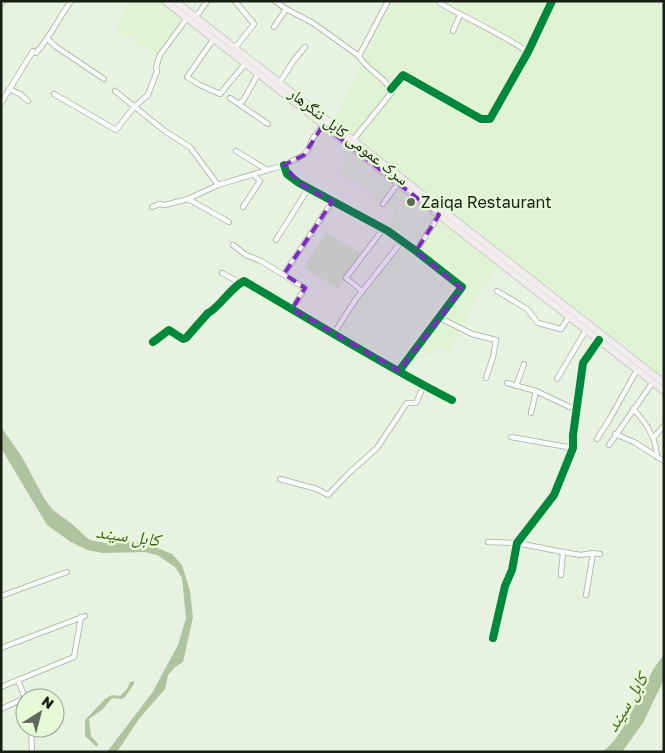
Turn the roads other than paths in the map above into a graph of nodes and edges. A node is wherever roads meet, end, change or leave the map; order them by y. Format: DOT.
graph roads {
  1 [pos="4,1"];
  2 [pos="71,1"];
  3 [pos="165,1"];
  4 [pos="175,1"];
  5 [pos="207,1"];
  6 [pos="235,1"];
  7 [pos="275,1"];
  8 [pos="381,1"];
  9 [pos="441,1"];
  10 [pos="552,1"];
  11 [pos="1,4"];
  12 [pos="386,4"];
  13 [pos="286,9"];
  14 [pos="460,15"];
  15 [pos="190,17"];
  16 [pos="274,27"];
  17 [pos="453,30"];
  18 [pos="48,38"];
  19 [pos="213,40"];
  20 [pos="305,47"];
  21 [pos="234,48"];
  22 [pos="528,52"];
  23 [pos="359,56"];
  24 [pos="245,64"];
  25 [pos="258,74"];
  26 [pos="104,79"];
  27 [pos="280,82"];
  28 [pos="9,89"];
  29 [pos="391,89"];
  30 [pos="115,91"];
  31 [pos="54,94"];
  32 [pos="230,98"];
  33 [pos="28,101"];
  34 [pos="2,102"];
  35 [pos="238,103"];
  36 [pos="135,106"];
  37 [pos="268,124"];
  38 [pos="323,125"];
  39 [pos="352,144"];
  40 [pos="236,150"];
  41 [pos="284,165"];
  42 [pos="267,170"];
  43 [pos="254,175"];
  44 [pos="398,183"];
  45 [pos="218,185"];
  46 [pos="308,189"];
  47 [pos="188,199"];
  48 [pos="332,202"];
  49 [pos="383,204"];
  50 [pos="152,207"];
  51 [pos="243,207"];
  52 [pos="439,215"];
  53 [pos="229,222"];
  54 [pos="383,229"];
  55 [pos="276,240"];
  56 [pos="402,241"];
  57 [pos="233,245"];
  58 [pos="416,251"];
  59 [pos="222,273"];
  60 [pos="284,274"];
  61 [pos="240,283"];
  62 [pos="362,291"];
  63 [pos="497,291"];
  64 [pos="292,309"];
  65 [pos="569,316"];
  66 [pos="440,318"];
  67 [pos="586,330"];
  68 [pos="334,333"];
  69 [pos="599,340"];
  70 [pos="153,342"];
  71 [pos="524,364"];
  72 [pos="637,370"];
  73 [pos="399,371"];
  74 [pos="486,378"];
  75 [pos="558,379"];
  76 [pos="653,382"];
  77 [pos="664,383"];
  78 [pos="507,384"];
  79 [pos="424,386"];
  80 [pos="516,386"];
  81 [pos="536,391"];
  82 [pos="664,391"];
  83 [pos="452,400"];
  84 [pos="632,409"];
  85 [pos="576,410"];
  86 [pos="531,413"];
  87 [pos="664,426"];
  88 [pos="615,434"];
  89 [pos="511,437"];
  90 [pos="653,438"];
  91 [pos="597,439"];
  92 [pos="609,445"];
  93 [pos="573,448"];
  94 [pos="657,457"];
  95 [pos="664,461"];
  96 [pos="280,479"];
  97 [pos="488,542"];
  98 [pos="517,543"];
  99 [pos="563,552"];
  100 [pos="593,553"];
  101 [pos="600,554"];
  102 [pos="67,572"];
  103 [pos="561,575"];
  104 [pos="586,595"];
  105 [pos="1,596"];
  106 [pos="494,638"];
  107 [pos="1,648"];
  108 [pos="18,680"];
  109 [pos="1,687"];
  110 [pos="21,688"];
  111 [pos="15,703"];
  112 [pos="1,709"];
  113 [pos="31,738"];
  114 [pos="32,752"];
  1 -- 11 [label="street"];
  2 -- 18 [label="street"];
  3 -- 15 [label="highway, سرک عمومی کابل ننگرهار"];
  4 -- 15 [label="highway, سرک عمومی کابل ننگرهار"];
  5 -- 15 [label="street"];
  6 -- 21 [label="street"];
  7 -- 13 [label="street"];
  8 -- 12 [label="street"];
  9 -- 14 [label="street"];
  10 -- 22 [label="street"];
  12 -- 23 [label="street"];
  13 -- 16 [label="street"];
  13 -- 23 [label="street"];
  14 -- 17 [label="street"];
  14 -- 22 [label="street"];
  15 -- 19 [label="highway, سرک عمومی کابل ننگرهار"];
  15 -- 21 [label="highway, سرک عمومی کابل ننگرهار"];
  15 -- 36 [label="street"];
  18 -- 26 [label="street"];
  18 -- 28 [label="street"];
  19 -- 24 [label="highway, سرک عمومی کابل ننگرهار"];
  19 -- 24 [label="street"];
  20 -- 27 [label="street"];
  21 -- 27 [label="highway, سرک عمومی کابل ننگرهار"];
  22 -- 29 [label="street"];
  23 -- 29 [label="street"];
  24 -- 25 [label="highway, سرک عمومی کابل ننگرهار"];
  25 -- 35 [label="street"];
  25 -- 38 [label="highway, سرک عمومی کابل ننگرهار"];
  27 -- 39 [label="highway, سرک عمومی کابل ننگرهار"];
  28 -- 33 [label="street"];
  28 -- 34 [label="street"];
  29 -- 39 [label="street"];
  30 -- 36 [label="street"];
  31 -- 36 [label="street"];
  32 -- 35 [label="street"];
  35 -- 37 [label="street"];
  36 -- 45 [label="street"];
  38 -- 39 [label="highway, سرک عمومی کابل ننگرهار"];
  38 -- 41 [label="street"];
  39 -- 44 [label="highway"];
  39 -- 77 [label="highway, سرک عمومی کابل ننگرهار"];
  40 -- 42 [label="street"];
  41 -- 42 [label="street"];
  41 -- 46 [label="street"];
  42 -- 43 [label="street"];
  43 -- 45 [label="street"];
  43 -- 51 [label="street"];
  44 -- 49 [label="street"];
  44 -- 52 [label="highway"];
  45 -- 47 [label="street"];
  46 -- 48 [label="street"];
  46 -- 55 [label="street"];
  47 -- 50 [label="street"];
  47 -- 53 [label="street"];
  48 -- 54 [label="street"];
  48 -- 60 [label="street"];
  52 -- 58 [label="street"];
  52 -- 65 [label="highway"];
  54 -- 56 [label="street"];
  54 -- 62 [label="street"];
  56 -- 58 [label="street"];
  56 -- 62 [label="street"];
  57 -- 60 [label="street"];
  58 -- 66 [label="street"];
  59 -- 61 [label="street"];
  60 -- 64 [label="street"];
  61 -- 64 [label="street"];
  61 -- 70 [label="street"];
  62 -- 68 [label="street"];
  63 -- 65 [label="street"];
  64 -- 68 [label="street"];
  65 -- 67 [label="highway"];
  66 -- 73 [label="street"];
  66 -- 74 [label="street"];
  67 -- 69 [label="highway"];
  67 -- 75 [label="street"];
  68 -- 73 [label="street"];
  69 -- 72 [label="highway"];
  69 -- 85 [label="street"];
  71 -- 80 [label="street"];
  72 -- 76 [label="highway"];
  72 -- 91 [label="street"];
  73 -- 79 [label="street"];
  76 -- 82 [label="highway"];
  76 -- 84 [label="street"];
  78 -- 80 [label="street"];
  79 -- 83 [label="street"];
  79 -- 96 [label="street"];
  80 -- 81 [label="street"];
  81 -- 85 [label="street"];
  81 -- 86 [label="street"];
  84 -- 88 [label="street"];
  84 -- 90 [label="street"];
  85 -- 93 [label="street"];
  87 -- 90 [label="street"];
  88 -- 92 [label="street"];
  88 -- 94 [label="street"];
  89 -- 93 [label="street"];
  90 -- 94 [label="street"];
  93 -- 98 [label="street"];
  94 -- 95 [label="street"];
  97 -- 98 [label="street"];
  98 -- 99 [label="street"];
  98 -- 106 [label="street"];
  99 -- 100 [label="street"];
  99 -- 103 [label="street"];
  100 -- 101 [label="street"];
  100 -- 104 [label="street"];
  102 -- 105 [label="street"];
  107 -- 108 [label="street"];
  108 -- 109 [label="street"];
  108 -- 110 [label="street"];
  111 -- 112 [label="street"];
  113 -- 114 [label="street"];
}
